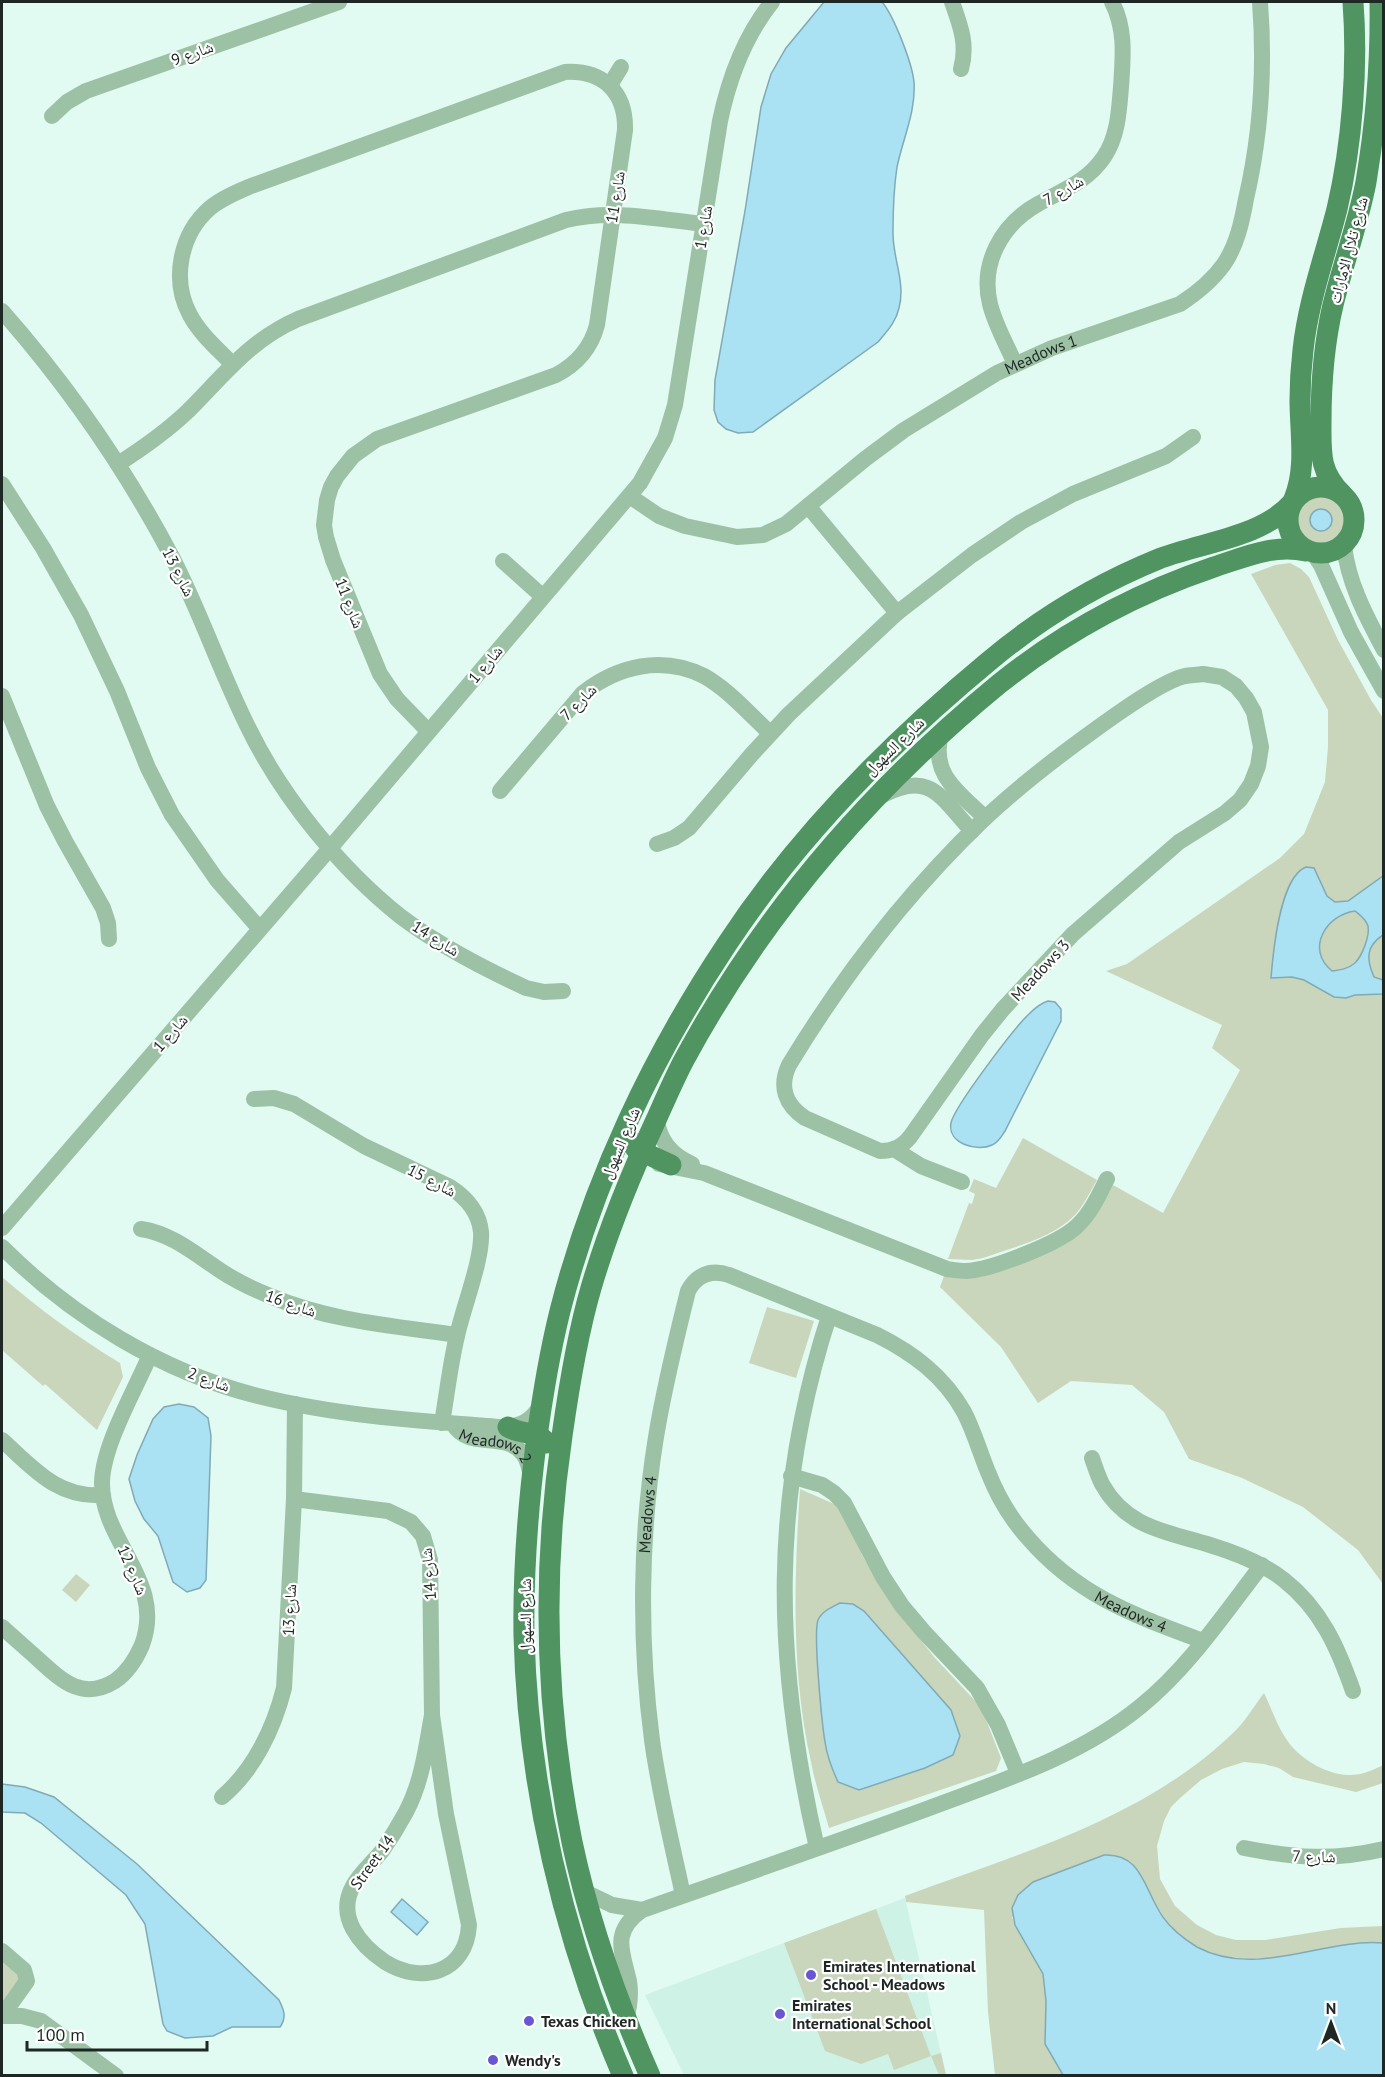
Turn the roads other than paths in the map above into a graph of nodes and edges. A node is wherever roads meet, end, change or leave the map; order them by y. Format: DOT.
graph roads {
  1 [pos="339,2"];
  2 [pos="771,2"];
  3 [pos="952,2"];
  4 [pos="1112,2"];
  5 [pos="1260,2"];
  6 [pos="1353,2"];
  7 [pos="1380,2"];
  8 [pos="621,67"];
  9 [pos="961,69"];
  10 [pos="610,85"];
  11 [pos="52,116"];
  12 [pos="613,214"];
  13 [pos="704,224"];
  14 [pos="2,311"];
  15 [pos="232,364"];
  16 [pos="1015,364"];
  17 [pos="1193,437"];
  18 [pos="118,464"];
  19 [pos="2,484"];
  20 [pos="1341,494"];
  21 [pos="630,497"];
  22 [pos="1293,501"];
  23 [pos="808,506"];
  24 [pos="1344,545"];
  25 [pos="1309,552"];
  26 [pos="503,561"];
  27 [pos="542,596"];
  28 [pos="897,613"];
  29 [pos="1383,650"];
  30 [pos="1383,691"];
  31 [pos="2,696"];
  32 [pos="428,731"];
  33 [pos="770,733"];
  34 [pos="941,734"];
  35 [pos="944,777"];
  36 [pos="932,789"];
  37 [pos="500,791"];
  38 [pos="873,800"];
  39 [pos="986,818"];
  40 [pos="972,831"];
  41 [pos="657,844"];
  42 [pos="331,847"];
  43 [pos="259,928"];
  44 [pos="109,939"];
  45 [pos="563,991"];
  46 [pos="662,1054"];
  47 [pos="254,1099"];
  48 [pos="657,1119"];
  49 [pos="894,1149"];
  50 [pos="641,1151"];
  51 [pos="670,1165"];
  52 [pos="704,1173"];
  53 [pos="631,1176"];
  54 [pos="1107,1179"];
  55 [pos="962,1182"];
  56 [pos="2,1228"];
  57 [pos="141,1229"];
  58 [pos="2,1247"];
  59 [pos="829,1316"];
  60 [pos="457,1335"];
  61 [pos="150,1355"];
  62 [pos="295,1404"];
  63 [pos="541,1405"];
  64 [pos="451,1424"];
  65 [pos="502,1431"];
  66 [pos="538,1435"];
  67 [pos="2,1440"];
  68 [pos="1092,1458"];
  69 [pos="791,1476"];
  70 [pos="532,1478"];
  71 [pos="103,1495"];
  72 [pos="294,1499"];
  73 [pos="549,1560"];
  74 [pos="1262,1565"];
  75 [pos="2,1627"];
  76 [pos="1203,1641"];
  77 [pos="1353,1691"];
  78 [pos="432,1715"];
  79 [pos="1018,1773"];
  80 [pos="222,1797"];
  81 [pos="817,1848"];
  82 [pos="1244,1848"];
  83 [pos="1383,1849"];
  84 [pos="585,1892"];
  85 [pos="683,1895"];
  86 [pos="642,1910"];
  87 [pos="2,1951"];
  88 [pos="23,1988"];
  89 [pos="2,2016"];
  90 [pos="626,2019"];
  91 [pos="41,2021"];
  92 [pos="116,2076"];
  93 [pos="623,2076"];
  94 [pos="650,2076"];
  1 -- 11 [label="street, شارع 9"];
  2 -- 13 [label="street, شارع 1"];
  3 -- 9 [label="street"];
  4 -- 16 [label="street, شارع 7"];
  5 -- 16 [label="street, Meadows 1"];
  6 -- 22 [label="main road, شارع تلال الإمارات"];
  7 -- 20 [label="main road, شارع تلال الإمارات"];
  8 -- 10 [label="street"];
  10 -- 12 [label="street, شارع 11"];
  10 -- 15 [label="street"];
  12 -- 13 [label="street"];
  12 -- 15 [label="street"];
  12 -- 32 [label="street, شارع 11"];
  13 -- 21 [label="street, شارع 1"];
  14 -- 18 [label="street, شارع 13"];
  15 -- 18 [label="street"];
  16 -- 23 [label="street, Meadows 1"];
  17 -- 28 [label="street"];
  18 -- 42 [label="street, شارع 13"];
  19 -- 43 [label="street"];
  20 -- 22 [label="main road"];
  20 -- 24 [label="main road"];
  21 -- 23 [label="street, Meadows 1"];
  21 -- 27 [label="street, شارع 1"];
  22 -- 25 [label="main road"];
  22 -- 46 [label="main road, شارع السهول"];
  23 -- 28 [label="street"];
  24 -- 25 [label="main road"];
  24 -- 29 [label="street"];
  25 -- 30 [label="street"];
  25 -- 34 [label="main road, شارع السهول"];
  26 -- 27 [label="street"];
  27 -- 32 [label="street, شارع 1"];
  28 -- 33 [label="street"];
  31 -- 44 [label="street"];
  32 -- 42 [label="street, شارع 1"];
  33 -- 37 [label="street, شارع 7"];
  33 -- 41 [label="street"];
  34 -- 35 [label="street"];
  34 -- 38 [label="main road, شارع السهول"];
  35 -- 36 [label="street"];
  35 -- 39 [label="street"];
  36 -- 38 [label="street"];
  36 -- 40 [label="street"];
  38 -- 48 [label="main road, شارع السهول"];
  39 -- 40 [label="street, Meadows 3"];
  39 -- 49 [label="street, Meadows 3"];
  40 -- 49 [label="street, Meadows 3"];
  42 -- 43 [label="street, شارع 1"];
  42 -- 45 [label="street, شارع 14"];
  43 -- 56 [label="street, شارع 1"];
  46 -- 50 [label="main road"];
  46 -- 63 [label="main road, شارع السهول"];
  47 -- 60 [label="street, شارع 15"];
  48 -- 50 [label="main road, شارع السهول"];
  48 -- 52 [label="street"];
  49 -- 55 [label="street"];
  50 -- 51 [label="main road"];
  50 -- 53 [label="main road, شارع السهول"];
  51 -- 52 [label="street"];
  51 -- 53 [label="street"];
  52 -- 54 [label="street"];
  53 -- 73 [label="main road, شارع السهول"];
  57 -- 60 [label="street, شارع 16"];
  58 -- 61 [label="street, شارع 2"];
  59 -- 69 [label="street"];
  59 -- 76 [label="street, Meadows 4"];
  59 -- 85 [label="street, Meadows 4"];
  60 -- 64 [label="street, شارع 15"];
  61 -- 62 [label="street, شارع 2"];
  61 -- 71 [label="street, شارع 12"];
  62 -- 64 [label="street, شارع 2"];
  62 -- 72 [label="street, شارع 13"];
  63 -- 65 [label="street, Meadows 2"];
  63 -- 66 [label="main road, شارع السهول"];
  64 -- 65 [label="street, Meadows 2"];
  64 -- 65 [label="street, Meadows 2"];
  65 -- 66 [label="main road"];
  65 -- 70 [label="street, Meadows 2"];
  66 -- 70 [label="main road, شارع السهول"];
  66 -- 73 [label="main road"];
  67 -- 71 [label="street"];
  68 -- 74 [label="street"];
  69 -- 79 [label="street"];
  69 -- 81 [label="street"];
  70 -- 93 [label="main road, شارع السهول"];
  71 -- 75 [label="street, شارع 12"];
  72 -- 78 [label="street, شارع 14"];
  72 -- 80 [label="street, شارع 13"];
  73 -- 84 [label="main road, شارع السهول"];
  74 -- 76 [label="street"];
  74 -- 77 [label="street"];
  76 -- 79 [label="street"];
  78 -- 78 [label="street, Street 14"];
  79 -- 81 [label="street"];
  81 -- 85 [label="street"];
  82 -- 83 [label="street, شارع 7"];
  84 -- 86 [label="street"];
  84 -- 90 [label="main road, شارع السهول"];
  85 -- 86 [label="street"];
  86 -- 90 [label="street"];
  87 -- 88 [label="street"];
  88 -- 89 [label="street"];
  88 -- 91 [label="street"];
  89 -- 91 [label="street"];
  90 -- 94 [label="main road, شارع السهول"];
  91 -- 92 [label="street"];
}
